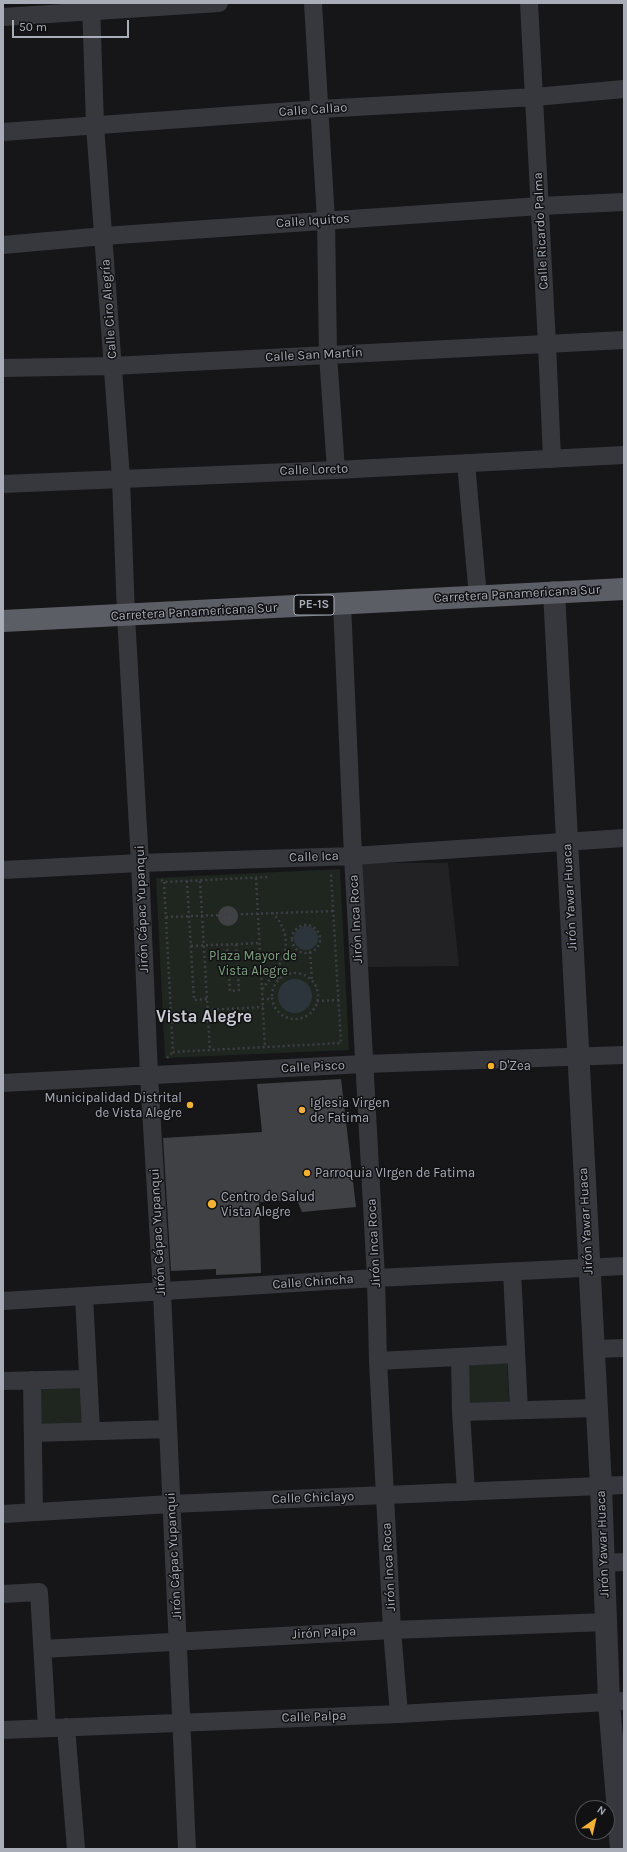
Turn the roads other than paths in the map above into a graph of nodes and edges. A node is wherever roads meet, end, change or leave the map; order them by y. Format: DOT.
graph roads {
  1 [pos="219,3"];
  2 [pos="313,3"];
  3 [pos="529,3"];
  4 [pos="91,7"];
  5 [pos="3,17"];
  6 [pos="624,89"];
  7 [pos="535,97"];
  8 [pos="320,109"];
  9 [pos="96,125"];
  10 [pos="3,132"];
  11 [pos="624,202"];
  12 [pos="540,206"];
  13 [pos="326,220"];
  14 [pos="104,236"];
  15 [pos="3,245"];
  16 [pos="624,340"];
  17 [pos="547,344"];
  18 [pos="328,355"];
  19 [pos="112,366"];
  20 [pos="3,368"];
  21 [pos="624,455"];
  22 [pos="552,459"];
  23 [pos="466,463"];
  24 [pos="336,470"];
  25 [pos="121,478"];
  26 [pos="3,484"];
  27 [pos="624,589"];
  28 [pos="554,592"];
  29 [pos="478,596"];
  30 [pos="342,604"];
  31 [pos="126,616"];
  32 [pos="3,621"];
  33 [pos="624,838"];
  34 [pos="567,841"];
  35 [pos="353,856"];
  36 [pos="140,863"];
  37 [pos="3,870"];
  38 [pos="624,1055"];
  39 [pos="579,1057"];
  40 [pos="364,1064"];
  41 [pos="149,1075"];
  42 [pos="3,1083"];
  43 [pos="624,1266"];
  44 [pos="588,1268"];
  45 [pos="512,1272"];
  46 [pos="376,1278"];
  47 [pos="162,1292"];
  48 [pos="84,1296"];
  49 [pos="3,1301"];
  50 [pos="624,1348"];
  51 [pos="593,1350"];
  52 [pos="516,1354"];
  53 [pos="460,1358"];
  54 [pos="378,1361"];
  55 [pos="88,1379"];
  56 [pos="32,1380"];
  57 [pos="3,1381"];
  58 [pos="596,1408"];
  59 [pos="519,1410"];
  60 [pos="461,1412"];
  61 [pos="168,1429"];
  62 [pos="91,1430"];
  63 [pos="33,1433"];
  64 [pos="624,1485"];
  65 [pos="601,1486"];
  66 [pos="466,1492"];
  67 [pos="386,1495"];
  68 [pos="171,1504"];
  69 [pos="34,1512"];
  70 [pos="3,1514"];
  71 [pos="614,1563"];
  72 [pos="3,1594"];
  73 [pos="606,1622"];
  74 [pos="392,1630"];
  75 [pos="178,1640"];
  76 [pos="42,1649"];
  77 [pos="617,1702"];
  78 [pos="399,1714"];
  79 [pos="183,1722"];
  80 [pos="66,1727"];
  81 [pos="47,1728"];
  82 [pos="3,1730"];
  83 [pos="76,1849"];
  84 [pos="188,1849"];
  85 [pos="621,1849"];
  1 -- 4 [label="street"];
  2 -- 8 [label="street"];
  3 -- 7 [label="street, Calle Ricardo Palma"];
  4 -- 5 [label="street"];
  4 -- 9 [label="street, Calle Ciro Alegría"];
  6 -- 7 [label="street, Calle Callao"];
  7 -- 8 [label="street, Calle Callao"];
  7 -- 12 [label="street, Calle Ricardo Palma"];
  8 -- 9 [label="street, Calle Callao"];
  8 -- 13 [label="street"];
  9 -- 10 [label="street, Calle Callao"];
  9 -- 14 [label="street, Calle Ciro Alegría"];
  11 -- 12 [label="street, Calle Iquitos"];
  12 -- 13 [label="street, Calle Iquitos"];
  12 -- 17 [label="street, Calle Ricardo Palma"];
  13 -- 14 [label="street, Calle Iquitos"];
  13 -- 18 [label="street"];
  14 -- 15 [label="street, Calle Iquitos"];
  14 -- 19 [label="street, Calle Ciro Alegría"];
  16 -- 17 [label="street, Calle San Martín"];
  17 -- 18 [label="street, Calle San Martín"];
  17 -- 22 [label="street, Calle Ricardo Palma"];
  18 -- 19 [label="street, Calle San Martín"];
  18 -- 24 [label="street"];
  19 -- 20 [label="street, Calle San Martín"];
  19 -- 25 [label="street, Calle Ciro Alegría"];
  21 -- 22 [label="street, Calle Loreto"];
  22 -- 23 [label="street, Calle Loreto"];
  23 -- 24 [label="street, Calle Loreto"];
  23 -- 29 [label="street"];
  24 -- 25 [label="street, Calle Loreto"];
  25 -- 26 [label="street, Calle Loreto"];
  25 -- 31 [label="street, Calle Ciro Alegría"];
  27 -- 28 [label="highway, Carretera Panamericana Sur / PE-1S"];
  28 -- 29 [label="highway, Carretera Panamericana Sur / PE-1S"];
  28 -- 34 [label="street, Jirón Yawar Huaca"];
  29 -- 30 [label="highway, Carretera Panamericana Sur / PE-1S"];
  30 -- 31 [label="highway, Carretera Panamericana Sur / PE-1S"];
  30 -- 35 [label="street, Jirón Inca Roca"];
  31 -- 32 [label="highway, Carretera Panamericana Sur / PE-1S"];
  31 -- 36 [label="street, Jirón Cápac Yupanqui"];
  33 -- 34 [label="street, Calle Ica"];
  34 -- 35 [label="street, Calle Ica"];
  34 -- 39 [label="street, Jirón Yawar Huaca"];
  35 -- 36 [label="street, Calle Ica"];
  35 -- 40 [label="street, Jirón Inca Roca"];
  36 -- 37 [label="street, Calle Ica"];
  36 -- 41 [label="street, Jirón Cápac Yupanqui"];
  38 -- 39 [label="street, Calle Pisco"];
  39 -- 40 [label="street, Calle Pisco"];
  39 -- 44 [label="street, Jirón Yawar Huaca"];
  40 -- 41 [label="street, Calle Pisco"];
  40 -- 46 [label="street, Jirón Inca Roca"];
  41 -- 42 [label="street, Calle Pisco"];
  41 -- 47 [label="street, Jirón Cápac Yupanqui"];
  43 -- 44 [label="street, Calle Chincha"];
  44 -- 45 [label="street, Calle Chincha"];
  44 -- 51 [label="street, Jirón Yawar Huaca"];
  45 -- 46 [label="street, Calle Chincha"];
  45 -- 52 [label="street"];
  46 -- 47 [label="street, Calle Chincha"];
  46 -- 54 [label="street, Jirón Inca Roca"];
  47 -- 48 [label="street, Calle Chincha"];
  47 -- 61 [label="street, Jirón Cápac Yupanqui"];
  48 -- 49 [label="street, Calle Chincha"];
  48 -- 55 [label="street"];
  50 -- 51 [label="street"];
  51 -- 58 [label="street, Jirón Yawar Huaca"];
  52 -- 53 [label="street"];
  52 -- 59 [label="street"];
  53 -- 54 [label="street"];
  53 -- 60 [label="street"];
  54 -- 67 [label="street, Jirón Inca Roca"];
  55 -- 56 [label="street"];
  55 -- 62 [label="street"];
  56 -- 57 [label="street"];
  56 -- 63 [label="street"];
  58 -- 59 [label="street"];
  58 -- 65 [label="street, Jirón Yawar Huaca"];
  59 -- 60 [label="street"];
  60 -- 66 [label="street"];
  61 -- 62 [label="street"];
  61 -- 68 [label="street, Jirón Cápac Yupanqui"];
  62 -- 63 [label="street"];
  63 -- 69 [label="street"];
  64 -- 65 [label="street, Calle Chiclayo"];
  65 -- 66 [label="street, Calle Chiclayo"];
  65 -- 71 [label="street, Jirón Yawar Huaca"];
  66 -- 67 [label="street, Calle Chiclayo"];
  67 -- 68 [label="street, Calle Chiclayo"];
  67 -- 74 [label="street, Jirón Inca Roca"];
  68 -- 69 [label="street, Calle Chiclayo"];
  68 -- 75 [label="street, Jirón Cápac Yupanqui"];
  69 -- 70 [label="street, Calle Chiclayo"];
  71 -- 73 [label="street, Jirón Yawar Huaca"];
  72 -- 76 [label="street"];
  73 -- 74 [label="street, Jirón Palpa"];
  73 -- 77 [label="street, Jirón Yawar Huaca"];
  74 -- 75 [label="street, Jirón Palpa"];
  74 -- 78 [label="street, Jirón Inca Roca"];
  75 -- 76 [label="street, Jirón Palpa"];
  75 -- 79 [label="street, Jirón Cápac Yupanqui"];
  76 -- 81 [label="street"];
  77 -- 78 [label="street, Calle Palpa"];
  77 -- 85 [label="street, Jirón Yawar Huaca"];
  78 -- 79 [label="street, Calle Palpa"];
  79 -- 80 [label="street, Calle Palpa"];
  79 -- 84 [label="street, Jirón Cápac Yupanqui"];
  80 -- 81 [label="street, Calle Palpa"];
  80 -- 83 [label="street"];
  81 -- 82 [label="street, Calle Palpa"];
}
